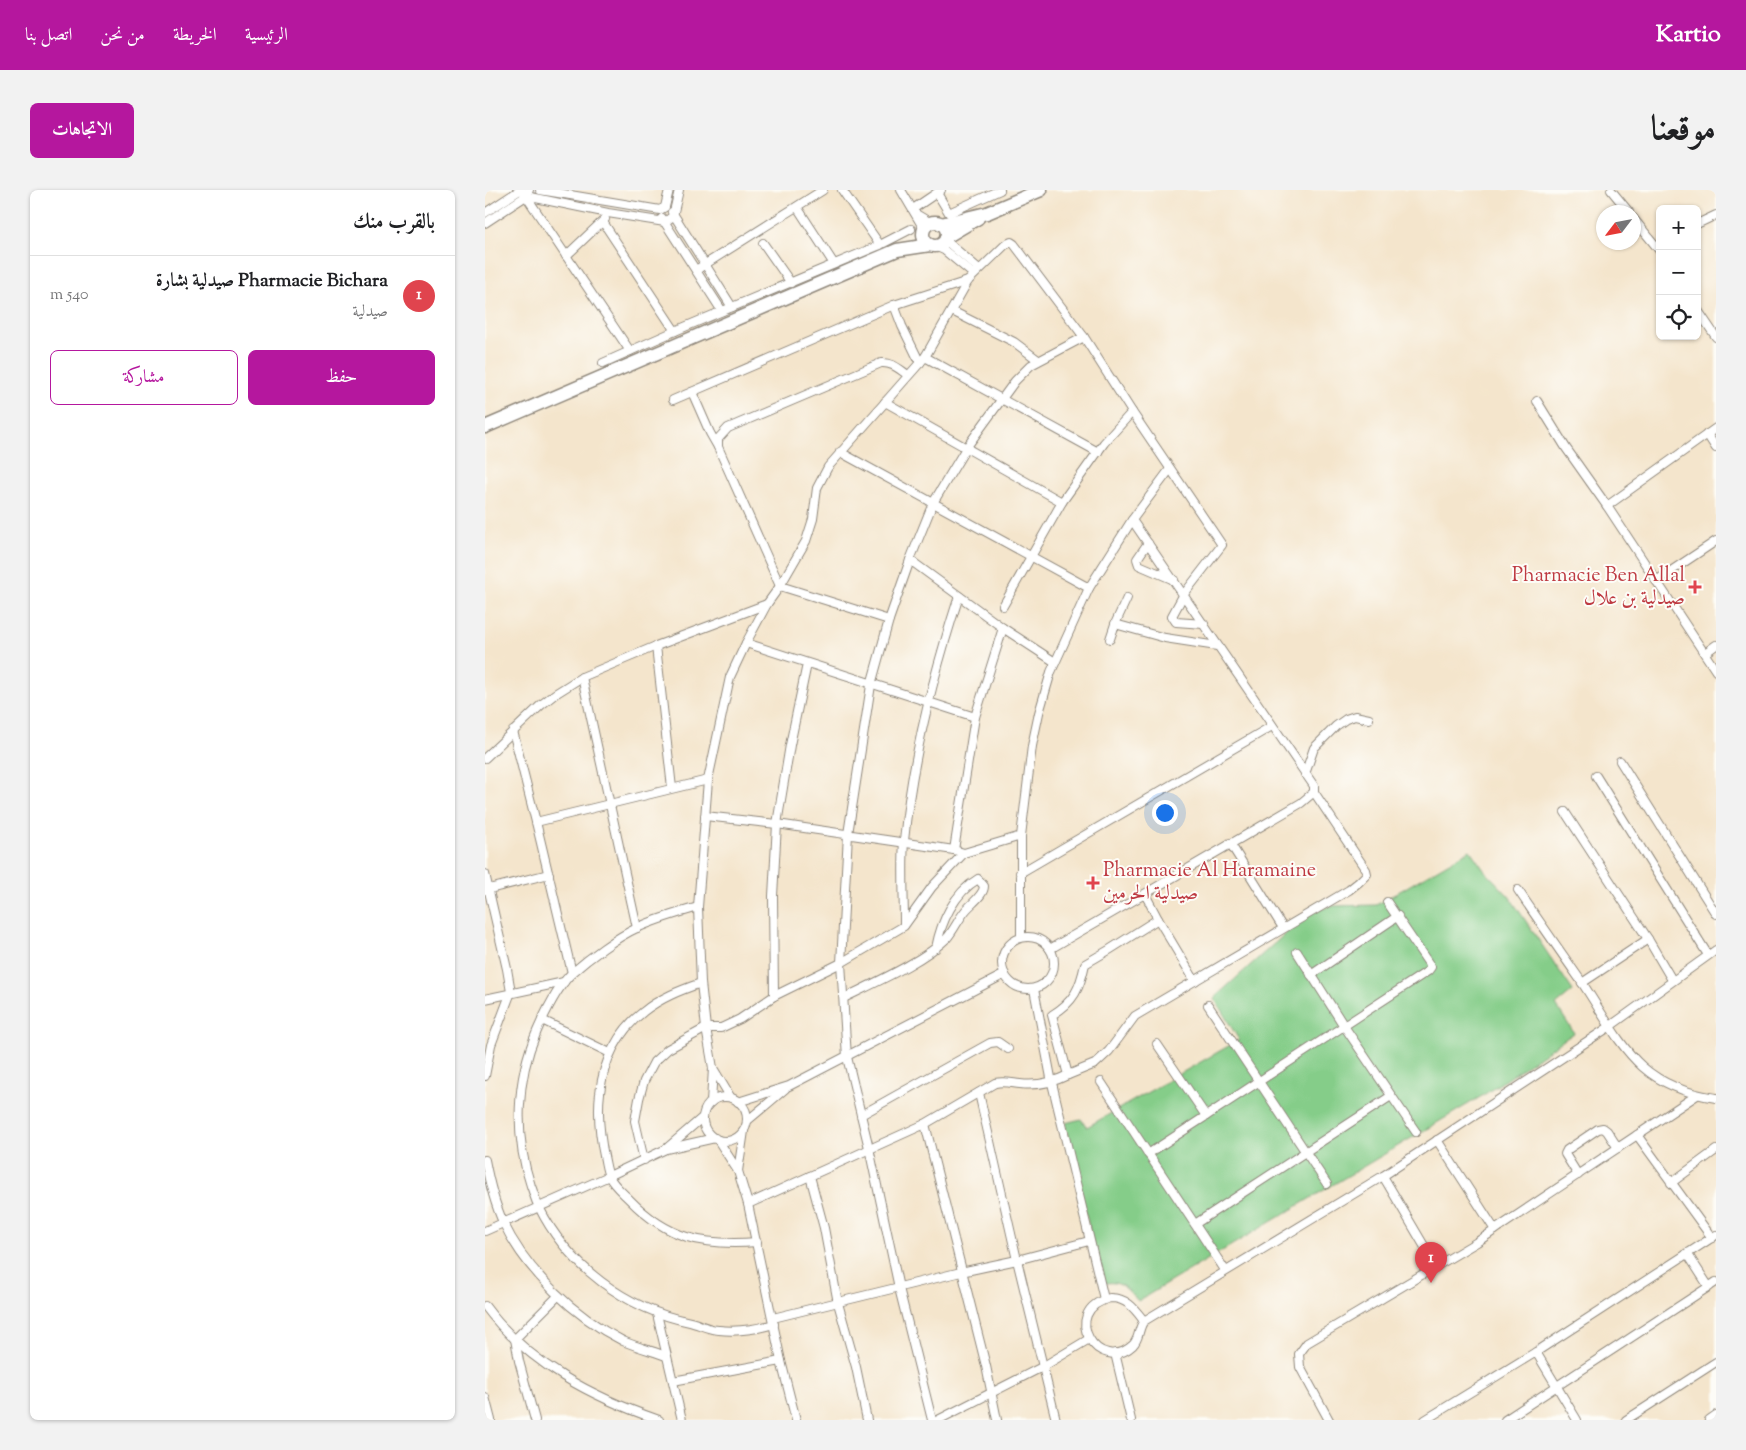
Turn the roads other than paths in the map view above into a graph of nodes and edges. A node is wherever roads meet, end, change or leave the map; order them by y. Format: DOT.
graph roads {
  1 [pos="540,190"];
  2 [pos="669,190"];
  3 [pos="679,190"];
  4 [pos="823,190"];
  5 [pos="842,190"];
  6 [pos="901,190"];
  7 [pos="1000,190"];
  8 [pos="1041,190"];
  9 [pos="1611,190"];
  10 [pos="940,191"];
  11 [pos="524,192"];
  12 [pos="666,202"];
  13 [pos="1623,205"];
  14 [pos="797,207"];
  15 [pos="657,210"];
  16 [pos="915,212"];
  17 [pos="485,213"];
  18 [pos="608,213"];
  19 [pos="987,213"];
  20 [pos="673,214"];
  21 [pos="1716,215"];
  22 [pos="603,222"];
  23 [pos="665,222"];
  24 [pos="1701,222"];
  25 [pos="485,223"];
  26 [pos="926,227"];
  27 [pos="1641,228"];
  28 [pos="939,242"];
  29 [pos="763,243"];
  30 [pos="880,245"];
  31 [pos="1656,245"];
  32 [pos="897,250"];
  33 [pos="566,256"];
  34 [pos="705,264"];
  35 [pos="834,264"];
  36 [pos="696,270"];
  37 [pos="973,275"];
  38 [pos="791,283"];
  39 [pos="894,305"];
  40 [pos="732,307"];
  41 [pos="723,311"];
  42 [pos="952,311"];
  43 [pos="1701,314"];
  44 [pos="675,331"];
  45 [pos="1716,337"];
  46 [pos="1084,338"];
  47 [pos="630,351"];
  48 [pos="922,360"];
  49 [pos="1038,360"];
  50 [pos="603,363"];
  51 [pos="908,375"];
  52 [pos="692,392"];
  53 [pos="1001,399"];
  54 [pos="673,400"];
  55 [pos="1537,401"];
  56 [pos="885,402"];
  57 [pos="1132,412"];
  58 [pos="485,427"];
  59 [pos="1716,428"];
  60 [pos="1707,434"];
  61 [pos="718,447"];
  62 [pos="966,448"];
  63 [pos="1716,448"];
  64 [pos="840,452"];
  65 [pos="1098,452"];
  66 [pos="1170,470"];
  67 [pos="1062,502"];
  68 [pos="933,503"];
  69 [pos="1607,506"];
  70 [pos="1132,520"];
  71 [pos="1716,541"];
  72 [pos="1148,543"];
  73 [pos="1031,556"];
  74 [pos="910,560"];
  75 [pos="1174,580"];
  76 [pos="1656,581"];
  77 [pos="780,586"];
  78 [pos="1089,588"];
  79 [pos="1184,594"];
  80 [pos="959,596"];
  81 [pos="1127,598"];
  82 [pos="767,604"];
  83 [pos="1003,606"];
  84 [pos="889,620"];
  85 [pos="1115,624"];
  86 [pos="1203,624"];
  87 [pos="1003,628"];
  88 [pos="1111,639"];
  89 [pos="745,643"];
  90 [pos="1716,645"];
  91 [pos="656,646"];
  92 [pos="1217,646"];
  93 [pos="1705,653"];
  94 [pos="1055,662"];
  95 [pos="807,664"];
  96 [pos="1716,671"];
  97 [pos="582,677"];
  98 [pos="871,685"];
  99 [pos="928,702"];
  100 [pos="975,717"];
  101 [pos="1369,719"];
  102 [pos="1272,726"];
  103 [pos="513,730"];
  104 [pos="485,758"];
  105 [pos="1620,762"];
  106 [pos="1305,774"];
  107 [pos="1596,776"];
  108 [pos="708,780"];
  109 [pos="672,788"];
  110 [pos="1313,792"];
  111 [pos="609,804"];
  112 [pos="1565,812"];
  113 [pos="705,816"];
  114 [pos="537,822"];
  115 [pos="777,824"];
  116 [pos="848,834"];
  117 [pos="1021,836"];
  118 [pos="904,842"];
  119 [pos="1230,843"];
  120 [pos="954,850"];
  121 [pos="964,853"];
  122 [pos="1020,873"];
  123 [pos="485,874"];
  124 [pos="549,874"];
  125 [pos="487,890"];
  126 [pos="1517,890"];
  127 [pos="1145,894"];
  128 [pos="1387,902"];
  129 [pos="698,907"];
  130 [pos="1716,914"];
  131 [pos="1398,916"];
  132 [pos="1158,919"];
  133 [pos="904,926"];
  134 [pos="637,928"];
  135 [pos="1283,928"];
  136 [pos="1021,937"];
  137 [pos="1648,939"];
  138 [pos="936,948"];
  139 [pos="1050,949"];
  140 [pos="1716,950"];
  141 [pos="1297,952"];
  142 [pos="1708,955"];
  143 [pos="841,963"];
  144 [pos="572,973"];
  145 [pos="1005,974"];
  146 [pos="1311,975"];
  147 [pos="1673,980"];
  148 [pos="1195,981"];
  149 [pos="564,982"];
  150 [pos="701,983"];
  151 [pos="1582,983"];
  152 [pos="1034,989"];
  153 [pos="511,992"];
  154 [pos="774,996"];
  155 [pos="844,998"];
  156 [pos="485,1000"];
  157 [pos="1208,1005"];
  158 [pos="1052,1015"];
  159 [pos="543,1020"];
  160 [pos="1040,1020"];
  161 [pos="1344,1026"];
  162 [pos="1609,1026"];
  163 [pos="706,1028"];
  164 [pos="1157,1044"];
  165 [pos="1008,1049"];
  166 [pos="610,1053"];
  167 [pos="847,1057"];
  168 [pos="713,1068"];
  169 [pos="1068,1075"];
  170 [pos="485,1076"];
  171 [pos="1259,1081"];
  172 [pos="1101,1082"];
  173 [pos="1052,1083"];
  174 [pos="789,1086"];
  175 [pos="979,1093"];
  176 [pos="1697,1095"];
  177 [pos="1391,1096"];
  178 [pos="1716,1098"];
  179 [pos="735,1100"];
  180 [pos="711,1102"];
  181 [pos="861,1115"];
  182 [pos="1206,1116"];
  183 [pos="703,1117"];
  184 [pos="925,1124"];
  185 [pos="745,1125"];
  186 [pos="1416,1132"];
  187 [pos="1637,1135"];
  188 [pos="716,1139"];
  189 [pos="1437,1140"];
  190 [pos="869,1148"];
  191 [pos="1617,1148"];
  192 [pos="666,1149"];
  193 [pos="1716,1150"];
  194 [pos="1306,1152"];
  195 [pos="1148,1154"];
  196 [pos="485,1160"];
  197 [pos="644,1160"];
  198 [pos="737,1171"];
  199 [pos="1577,1175"];
  200 [pos="609,1176"];
  201 [pos="810,1176"];
  202 [pos="1383,1176"];
  203 [pos="1671,1183"];
  204 [pos="1327,1184"];
  205 [pos="748,1204"];
  206 [pos="538,1206"];
  207 [pos="504,1222"];
  208 [pos="1195,1224"];
  209 [pos="1495,1230"];
  210 [pos="485,1231"];
  211 [pos="1714,1236"];
  212 [pos="1089,1241"];
  213 [pos="757,1242"];
  214 [pos="1687,1253"];
  215 [pos="1017,1260"];
  216 [pos="1436,1266"];
  217 [pos="1225,1270"];
  218 [pos="961,1272"];
  219 [pos="1713,1284"];
  220 [pos="899,1288"];
  221 [pos="558,1296"];
  222 [pos="1104,1299"];
  223 [pos="838,1303"];
  224 [pos="486,1310"];
  225 [pos="657,1314"];
  226 [pos="774,1321"];
  227 [pos="1144,1321"];
  228 [pos="515,1339"];
  229 [pos="1089,1339"];
  230 [pos="1537,1352"];
  231 [pos="1115,1353"];
  232 [pos="666,1356"];
  233 [pos="781,1361"];
  234 [pos="1716,1362"];
  235 [pos="1044,1366"];
  236 [pos="673,1381"];
  237 [pos="1557,1387"];
  238 [pos="991,1394"];
  239 [pos="485,1397"];
  240 [pos="1716,1415"];
  241 [pos="491,1420"];
  242 [pos="535,1420"];
  243 [pos="659,1420"];
  244 [pos="682,1420"];
  245 [pos="796,1420"];
  246 [pos="867,1420"];
  247 [pos="932,1420"];
  248 [pos="938,1420"];
  249 [pos="997,1420"];
  250 [pos="1056,1420"];
  251 [pos="1131,1420"];
  252 [pos="1329,1420"];
  253 [pos="1425,1420"];
  254 [pos="1505,1420"];
  255 [pos="1577,1420"];
  256 [pos="1626,1420"];
  257 [pos="1709,1420"];
  1 -- 15 [label="street"];
  2 -- 12 [label="street"];
  3 -- 20 [label="street"];
  4 -- 14 [label="street"];
  5 -- 30 [label="street"];
  6 -- 16 [label="street"];
  7 -- 10 [label="street"];
  8 -- 19 [label="main road"];
  9 -- 13 [label="street"];
  10 -- 16 [label="street"];
  11 -- 17 [label="street"];
  11 -- 18 [label="street"];
  11 -- 25 [label="street"];
  11 -- 33 [label="street"];
  12 -- 15 [label="street"];
  12 -- 20 [label="street"];
  14 -- 34 [label="street"];
  14 -- 35 [label="street"];
  15 -- 23 [label="street"];
  16 -- 26 [label="street"];
  18 -- 22 [label="street"];
  18 -- 23 [label="street"];
  19 -- 26 [label="main road"];
  19 -- 28 [label="main road"];
  20 -- 23 [label="street"];
  20 -- 34 [label="street"];
  21 -- 24 [label="street"];
  22 -- 33 [label="street"];
  22 -- 44 [label="street"];
  23 -- 36 [label="street"];
  26 -- 28 [label="main road"];
  26 -- 28 [label="main road"];
  26 -- 30 [label="street"];
  26 -- 32 [label="main road"];
  27 -- 31 [label="street"];
  28 -- 32 [label="main road"];
  28 -- 37 [label="street"];
  28 -- 37 [label="street"];
  29 -- 38 [label="street"];
  30 -- 35 [label="street"];
  32 -- 58 [label="main road"];
  33 -- 47 [label="street"];
  34 -- 36 [label="street"];
  34 -- 40 [label="street"];
  35 -- 38 [label="street"];
  36 -- 41 [label="street"];
  37 -- 39 [label="street"];
  37 -- 42 [label="street"];
  37 -- 46 [label="street"];
  38 -- 40 [label="street"];
  39 -- 48 [label="street"];
  39 -- 52 [label="street"];
  40 -- 41 [label="street"];
  41 -- 44 [label="street"];
  42 -- 48 [label="street"];
  42 -- 49 [label="street"];
  43 -- 45 [label="street"];
  44 -- 47 [label="street"];
  46 -- 49 [label="street"];
  46 -- 57 [label="street"];
  47 -- 50 [label="street"];
  48 -- 51 [label="street"];
  48 -- 53 [label="street"];
  49 -- 53 [label="street"];
  51 -- 56 [label="street"];
  51 -- 61 [label="street"];
  52 -- 54 [label="street"];
  52 -- 61 [label="street"];
  53 -- 62 [label="street"];
  53 -- 65 [label="street"];
  55 -- 69 [label="street"];
  56 -- 62 [label="street"];
  56 -- 64 [label="street"];
  57 -- 65 [label="street"];
  57 -- 66 [label="street"];
  59 -- 60 [label="street"];
  60 -- 63 [label="street"];
  60 -- 69 [label="street"];
  61 -- 77 [label="street"];
  62 -- 67 [label="street"];
  62 -- 68 [label="street"];
  64 -- 68 [label="street"];
  64 -- 77 [label="street"];
  65 -- 67 [label="street"];
  66 -- 70 [label="street"];
  66 -- 79 [label="street"];
  67 -- 73 [label="street"];
  68 -- 73 [label="street"];
  68 -- 74 [label="street"];
  69 -- 76 [label="street"];
  70 -- 72 [label="street"];
  70 -- 78 [label="street"];
  71 -- 76 [label="street"];
  72 -- 75 [label="street"];
  72 -- 75 [label="street"];
  73 -- 78 [label="street"];
  73 -- 83 [label="street"];
  74 -- 80 [label="street"];
  74 -- 84 [label="street"];
  75 -- 79 [label="street"];
  76 -- 93 [label="street"];
  77 -- 82 [label="street"];
  77 -- 84 [label="street"];
  78 -- 94 [label="street"];
  79 -- 86 [label="street"];
  79 -- 86 [label="street"];
  80 -- 87 [label="street"];
  80 -- 99 [label="street"];
  81 -- 85 [label="street"];
  82 -- 89 [label="street"];
  82 -- 91 [label="street"];
  84 -- 98 [label="street"];
  85 -- 88 [label="street"];
  85 -- 92 [label="street"];
  86 -- 92 [label="street"];
  87 -- 94 [label="street"];
  87 -- 100 [label="street"];
  89 -- 95 [label="street"];
  89 -- 108 [label="street"];
  90 -- 93 [label="street"];
  91 -- 97 [label="street"];
  91 -- 109 [label="street"];
  92 -- 102 [label="street"];
  93 -- 96 [label="street"];
  94 -- 117 [label="street"];
  95 -- 98 [label="street"];
  95 -- 115 [label="street"];
  97 -- 103 [label="street"];
  97 -- 111 [label="street"];
  98 -- 99 [label="street"];
  98 -- 116 [label="street"];
  99 -- 100 [label="street"];
  99 -- 118 [label="street"];
  100 -- 120 [label="street"];
  101 -- 106 [label="street"];
  102 -- 106 [label="street"];
  102 -- 122 [label="street"];
  103 -- 104 [label="street"];
  103 -- 114 [label="street"];
  105 -- 130 [label="street"];
  106 -- 110 [label="street"];
  107 -- 142 [label="street"];
  108 -- 109 [label="street"];
  108 -- 113 [label="street"];
  109 -- 111 [label="street"];
  110 -- 119 [label="street"];
  110 -- 135 [label="street"];
  111 -- 114 [label="street"];
  111 -- 134 [label="street"];
  112 -- 137 [label="street"];
  113 -- 115 [label="street"];
  113 -- 129 [label="street"];
  114 -- 124 [label="street"];
  115 -- 116 [label="street"];
  115 -- 154 [label="street"];
  116 -- 118 [label="street"];
  116 -- 143 [label="street"];
  117 -- 121 [label="street"];
  117 -- 122 [label="street"];
  118 -- 120 [label="street"];
  118 -- 133 [label="street"];
  119 -- 127 [label="street"];
  119 -- 135 [label="street"];
  120 -- 121 [label="street"];
  121 -- 133 [label="street"];
  122 -- 136 [label="street"];
  123 -- 125 [label="street"];
  124 -- 125 [label="street"];
  124 -- 144 [label="street"];
  125 -- 153 [label="street"];
  126 -- 151 [label="street"];
  127 -- 132 [label="street"];
  127 -- 139 [label="street"];
  128 -- 131 [label="street"];
  129 -- 134 [label="street"];
  129 -- 150 [label="street"];
  131 -- 146 [label="street"];
  131 -- 161 [label="street"];
  132 -- 148 [label="street"];
  132 -- 158 [label="street"];
  133 -- 143 [label="street"];
  134 -- 144 [label="street"];
  135 -- 148 [label="street"];
  136 -- 139 [label="street"];
  136 -- 145 [label="street"];
  137 -- 147 [label="street"];
  137 -- 151 [label="street"];
  138 -- 138 [label="street"];
  138 -- 155 [label="street"];
  139 -- 152 [label="street"];
  140 -- 142 [label="street"];
  141 -- 146 [label="street"];
  142 -- 147 [label="street"];
  143 -- 154 [label="street"];
  143 -- 155 [label="street"];
  144 -- 149 [label="street"];
  145 -- 152 [label="street"];
  145 -- 167 [label="street"];
  146 -- 161 [label="street"];
  147 -- 162 [label="street"];
  148 -- 169 [label="street"];
  149 -- 153 [label="street"];
  149 -- 159 [label="street"];
  150 -- 163 [label="street"];
  150 -- 166 [label="street"];
  151 -- 162 [label="street"];
  152 -- 160 [label="street"];
  153 -- 156 [label="street"];
  153 -- 170 [label="street"];
  154 -- 163 [label="street"];
  155 -- 167 [label="street"];
  157 -- 171 [label="street"];
  158 -- 160 [label="street"];
  158 -- 169 [label="street"];
  159 -- 166 [label="street"];
  159 -- 206 [label="street"];
  160 -- 173 [label="street"];
  161 -- 171 [label="street"];
  161 -- 177 [label="street"];
  162 -- 176 [label="street"];
  162 -- 189 [label="street"];
  163 -- 168 [label="street"];
  163 -- 197 [label="street"];
  164 -- 182 [label="street"];
  165 -- 181 [label="street"];
  166 -- 200 [label="street"];
  167 -- 174 [label="street"];
  167 -- 181 [label="street"];
  168 -- 179 [label="street"];
  168 -- 180 [label="street"];
  169 -- 173 [label="street"];
  171 -- 182 [label="street"];
  171 -- 194 [label="street"];
  172 -- 195 [label="street"];
  173 -- 175 [label="street"];
  173 -- 212 [label="street"];
  174 -- 179 [label="street"];
  174 -- 185 [label="street"];
  175 -- 184 [label="street"];
  175 -- 215 [label="street"];
  176 -- 178 [label="street"];
  176 -- 187 [label="street"];
  177 -- 186 [label="street"];
  177 -- 194 [label="street"];
  179 -- 180 [label="street"];
  179 -- 185 [label="street"];
  180 -- 183 [label="street"];
  181 -- 190 [label="street"];
  182 -- 195 [label="street"];
  183 -- 188 [label="street"];
  183 -- 192 [label="street"];
  184 -- 190 [label="street"];
  184 -- 218 [label="street"];
  185 -- 188 [label="street"];
  185 -- 198 [label="street"];
  187 -- 191 [label="street"];
  187 -- 203 [label="street"];
  188 -- 192 [label="street"];
  188 -- 198 [label="street"];
  189 -- 202 [label="street"];
  189 -- 209 [label="street"];
  190 -- 201 [label="street"];
  190 -- 220 [label="street"];
  191 -- 199 [label="street"];
  191 -- 199 [label="street"];
  192 -- 197 [label="street"];
  193 -- 203 [label="street"];
  194 -- 204 [label="street"];
  194 -- 208 [label="street"];
  195 -- 208 [label="street"];
  196 -- 207 [label="street"];
  197 -- 200 [label="street"];
  198 -- 205 [label="street"];
  199 -- 209 [label="street"];
  200 -- 206 [label="street"];
  200 -- 213 [label="street"];
  201 -- 205 [label="street"];
  201 -- 223 [label="street"];
  202 -- 216 [label="street"];
  202 -- 217 [label="street"];
  203 -- 211 [label="street"];
  205 -- 213 [label="street"];
  206 -- 207 [label="street"];
  206 -- 225 [label="street"];
  207 -- 210 [label="street"];
  207 -- 221 [label="street"];
  208 -- 217 [label="street"];
  209 -- 216 [label="street"];
  211 -- 214 [label="street"];
  212 -- 215 [label="street"];
  212 -- 222 [label="street"];
  213 -- 226 [label="street"];
  214 -- 219 [label="street"];
  214 -- 230 [label="street"];
  215 -- 218 [label="street"];
  215 -- 235 [label="street"];
  216 -- 252 [label="street"];
  217 -- 227 [label="street"];
  218 -- 220 [label="street"];
  218 -- 238 [label="street"];
  219 -- 237 [label="street"];
  220 -- 223 [label="street"];
  220 -- 247 [label="street"];
  221 -- 228 [label="street"];
  221 -- 232 [label="street"];
  222 -- 227 [label="street"];
  222 -- 229 [label="street"];
  223 -- 226 [label="street"];
  223 -- 246 [label="street"];
  224 -- 228 [label="street"];
  225 -- 226 [label="street"];
  225 -- 232 [label="street"];
  226 -- 233 [label="street"];
  227 -- 231 [label="street"];
  228 -- 242 [label="street"];
  228 -- 243 [label="street"];
  229 -- 231 [label="street"];
  229 -- 235 [label="street"];
  230 -- 237 [label="street"];
  230 -- 253 [label="street"];
  231 -- 251 [label="street"];
  232 -- 236 [label="street"];
  233 -- 236 [label="street"];
  233 -- 245 [label="street"];
  234 -- 256 [label="street"];
  235 -- 238 [label="street"];
  235 -- 250 [label="street"];
  236 -- 244 [label="street"];
  237 -- 254 [label="street"];
  237 -- 255 [label="street"];
  238 -- 248 [label="street"];
  238 -- 249 [label="street"];
  239 -- 241 [label="street"];
  240 -- 257 [label="street"];
}
